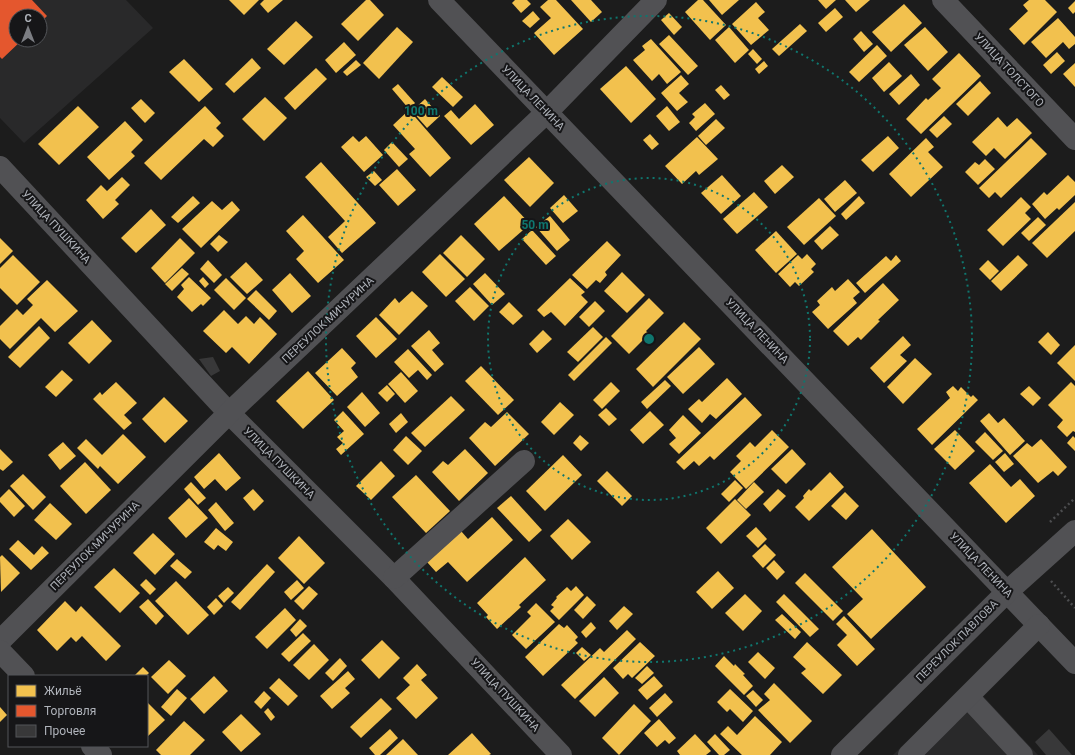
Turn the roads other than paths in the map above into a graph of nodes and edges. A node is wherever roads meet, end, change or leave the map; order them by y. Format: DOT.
graph roads {
  1 [pos="439,0"];
  2 [pos="656,0"];
  3 [pos="943,0"];
  4 [pos="547,112"];
  5 [pos="1075,139"];
  6 [pos="0,167"];
  7 [pos="230,412"];
  8 [pos="524,461"];
  9 [pos="1075,531"];
  10 [pos="394,578"];
  11 [pos="1007,592"];
  12 [pos="1039,625"];
  13 [pos="0,640"];
  14 [pos="0,651"];
  15 [pos="1075,663"];
  16 [pos="23,675"];
  17 [pos="968,697"];
  18 [pos="93,747"];
  19 [pos="101,755"];
  20 [pos="561,755"];
  21 [pos="842,755"];
  22 [pos="909,755"];
  23 [pos="1022,755"];
  1 -- 4 [label="street, УЛИЦА ЛЕНИНА"];
  2 -- 4 [label="street, ПЕРЕУЛОК МИЧУРИНА"];
  3 -- 5 [label="street, УЛИЦА ТОЛСТОГО"];
  4 -- 7 [label="street, ПЕРЕУЛОК МИЧУРИНА"];
  4 -- 11 [label="street, УЛИЦА ЛЕНИНА"];
  6 -- 7 [label="street, УЛИЦА ПУШКИНА"];
  7 -- 10 [label="street, УЛИЦА ПУШКИНА"];
  7 -- 13 [label="street, ПЕРЕУЛОК МИЧУРИНА"];
  8 -- 10 [label="street"];
  9 -- 11 [label="street, ПЕРЕУЛОК ПАВЛОВА"];
  10 -- 20 [label="street, УЛИЦА ПУШКИНА"];
  11 -- 12 [label="street, УЛИЦА ЛЕНИНА"];
  11 -- 21 [label="street, ПЕРЕУЛОК ПАВЛОВА"];
  12 -- 15 [label="street, УЛИЦА ЛЕНИНА"];
  12 -- 17 [label="street"];
  14 -- 16 [label="street"];
  17 -- 22 [label="street"];
  17 -- 23 [label="street"];
  18 -- 19 [label="street"];
}
